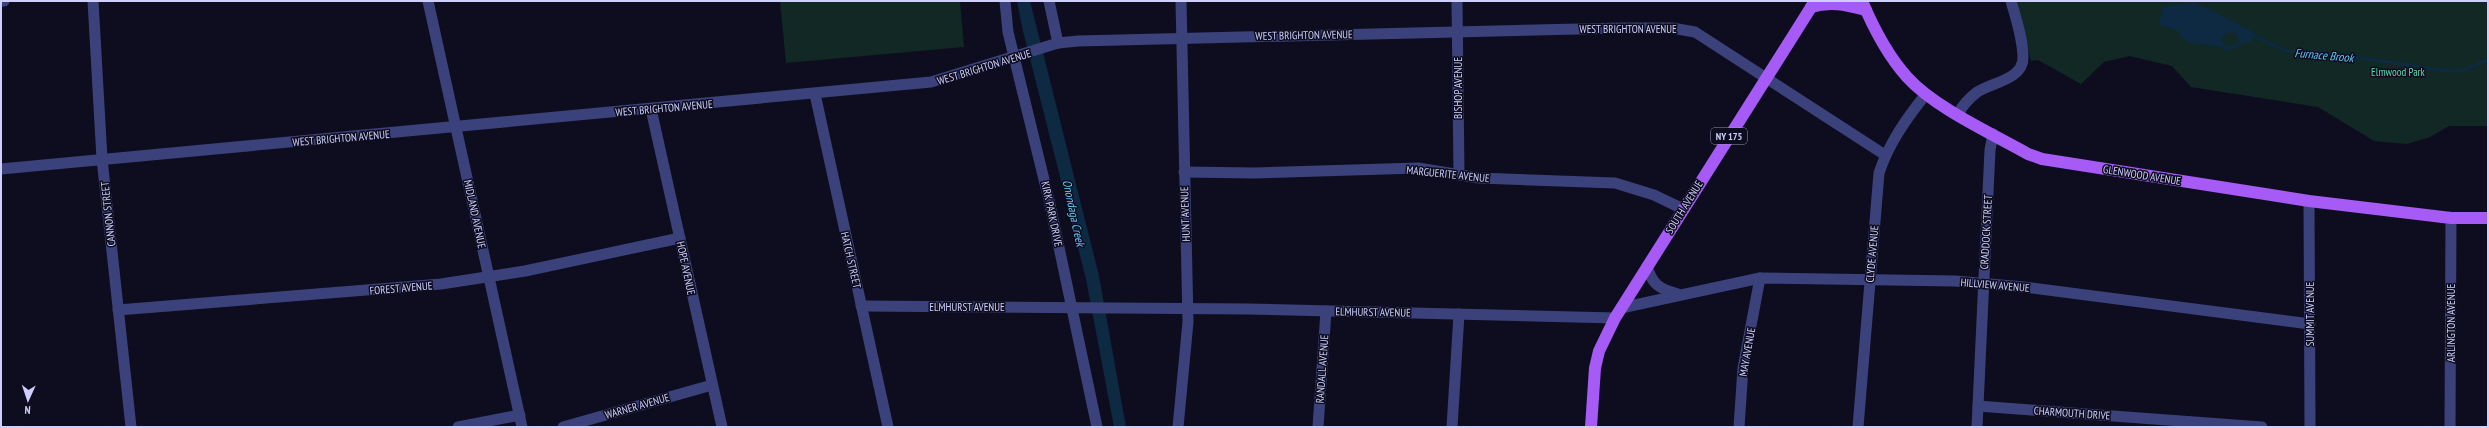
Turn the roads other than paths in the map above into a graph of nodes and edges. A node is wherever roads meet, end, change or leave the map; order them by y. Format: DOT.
graph roads {
  1 [pos="1,1"];
  2 [pos="4,1"];
  3 [pos="93,1"];
  4 [pos="428,1"];
  5 [pos="1005,1"];
  6 [pos="1049,1"];
  7 [pos="1181,1"];
  8 [pos="1457,1"];
  9 [pos="2012,1"];
  10 [pos="1813,4"];
  11 [pos="1864,6"];
  12 [pos="1458,31"];
  13 [pos="1182,38"];
  14 [pos="1058,43"];
  15 [pos="1018,56"];
  16 [pos="1766,76"];
  17 [pos="815,94"];
  18 [pos="1926,94"];
  19 [pos="651,109"];
  20 [pos="1958,114"];
  21 [pos="456,128"];
  22 [pos="1993,134"];
  23 [pos="1885,155"];
  24 [pos="102,159"];
  25 [pos="1,169"];
  26 [pos="1184,172"];
  27 [pos="1459,175"];
  28 [pos="2309,201"];
  29 [pos="1683,209"];
  30 [pos="2451,218"];
  31 [pos="2488,218"];
  32 [pos="680,238"];
  33 [pos="1647,266"];
  34 [pos="489,278"];
  35 [pos="1760,278"];
  36 [pos="1869,280"];
  37 [pos="1984,284"];
  38 [pos="1679,294"];
  39 [pos="861,306"];
  40 [pos="1072,307"];
  41 [pos="118,310"];
  42 [pos="1188,310"];
  43 [pos="1326,311"];
  44 [pos="1618,313"];
  45 [pos="1459,314"];
  46 [pos="2310,324"];
  47 [pos="712,385"];
  48 [pos="1978,406"];
  49 [pos="520,415"];
  50 [pos="131,427"];
  51 [pos="458,427"];
  52 [pos="522,427"];
  53 [pos="563,427"];
  54 [pos="722,427"];
  55 [pos="888,427"];
  56 [pos="1098,427"];
  57 [pos="1178,427"];
  58 [pos="1318,427"];
  59 [pos="1452,427"];
  60 [pos="1591,427"];
  61 [pos="1738,427"];
  62 [pos="1858,427"];
  63 [pos="1977,427"];
  64 [pos="2262,427"];
  65 [pos="2310,427"];
  66 [pos="2450,427"];
  1 -- 2 [label="street"];
  3 -- 24 [label="street, CANNON STREET"];
  4 -- 21 [label="street, MIDLAND AVENUE"];
  5 -- 15 [label="street, KIRK PARK DRIVE"];
  6 -- 14 [label="street"];
  7 -- 13 [label="street, HUNT AVENUE"];
  8 -- 12 [label="street, BISHOP AVENUE"];
  9 -- 20 [label="street"];
  10 -- 11 [label="main road"];
  10 -- 16 [label="main road, SOUTH AVENUE / NY 175"];
  11 -- 18 [label="main road, GLENWOOD AVENUE"];
  12 -- 13 [label="street, WEST BRIGHTON AVENUE"];
  12 -- 16 [label="street, WEST BRIGHTON AVENUE"];
  12 -- 27 [label="street, BISHOP AVENUE"];
  13 -- 14 [label="street, WEST BRIGHTON AVENUE"];
  13 -- 26 [label="street, HUNT AVENUE"];
  14 -- 15 [label="street, WEST BRIGHTON AVENUE"];
  15 -- 17 [label="street, WEST BRIGHTON AVENUE"];
  15 -- 40 [label="street, KIRK PARK DRIVE"];
  16 -- 23 [label="street, WEST BRIGHTON AVENUE"];
  16 -- 29 [label="main road, SOUTH AVENUE / NY 175"];
  17 -- 19 [label="street, WEST BRIGHTON AVENUE"];
  17 -- 39 [label="street, HATCH STREET"];
  18 -- 20 [label="main road, GLENWOOD AVENUE"];
  18 -- 23 [label="street, CLYDE AVENUE"];
  19 -- 21 [label="street, WEST BRIGHTON AVENUE"];
  19 -- 32 [label="street, HOPE AVENUE"];
  20 -- 22 [label="main road, GLENWOOD AVENUE"];
  21 -- 24 [label="street, WEST BRIGHTON AVENUE"];
  21 -- 34 [label="street, MIDLAND AVENUE"];
  22 -- 28 [label="main road, GLENWOOD AVENUE"];
  22 -- 37 [label="street, CRADDOCK STREET"];
  23 -- 36 [label="street, CLYDE AVENUE"];
  24 -- 25 [label="street, WEST BRIGHTON AVENUE"];
  24 -- 41 [label="street, CANNON STREET"];
  26 -- 27 [label="street, MARGUERITE AVENUE"];
  26 -- 42 [label="street, HUNT AVENUE"];
  27 -- 29 [label="street, MARGUERITE AVENUE"];
  28 -- 30 [label="main road, GLENWOOD AVENUE"];
  28 -- 46 [label="street, SUMMIT AVENUE"];
  29 -- 33 [label="main road, SOUTH AVENUE / NY 175"];
  30 -- 31 [label="main road, GLENWOOD AVENUE"];
  30 -- 66 [label="street, ARLINGTON AVENUE"];
  32 -- 34 [label="street, FOREST AVENUE"];
  32 -- 47 [label="street, HOPE AVENUE"];
  33 -- 38 [label="street, HILLVIEW AVENUE"];
  33 -- 44 [label="main road, SOUTH AVENUE / NY 175"];
  34 -- 41 [label="street, FOREST AVENUE"];
  34 -- 49 [label="street, MIDLAND AVENUE"];
  35 -- 36 [label="street, HILLVIEW AVENUE"];
  35 -- 38 [label="street, HILLVIEW AVENUE"];
  35 -- 61 [label="street, MAY AVENUE"];
  36 -- 37 [label="street, HILLVIEW AVENUE"];
  36 -- 62 [label="street, CLYDE AVENUE"];
  37 -- 46 [label="street, HILLVIEW AVENUE"];
  37 -- 48 [label="street, CRADDOCK STREET"];
  38 -- 44 [label="street, HILLVIEW AVENUE"];
  39 -- 40 [label="street, ELMHURST AVENUE"];
  39 -- 55 [label="street, HATCH STREET"];
  40 -- 42 [label="street, ELMHURST AVENUE"];
  40 -- 56 [label="street, KIRK PARK DRIVE"];
  41 -- 50 [label="street, CANNON STREET"];
  42 -- 43 [label="street, ELMHURST AVENUE"];
  42 -- 57 [label="street, HUNT AVENUE"];
  43 -- 45 [label="street, ELMHURST AVENUE"];
  43 -- 58 [label="street, RANDALL AVENUE"];
  44 -- 45 [label="street, ELMHURST AVENUE"];
  44 -- 60 [label="main road, SOUTH AVENUE / NY 175"];
  45 -- 59 [label="street"];
  46 -- 65 [label="street, SUMMIT AVENUE"];
  47 -- 53 [label="street, WARNER AVENUE"];
  47 -- 54 [label="street, HOPE AVENUE"];
  48 -- 63 [label="street, CRADDOCK STREET"];
  48 -- 64 [label="street, CHARMOUTH DRIVE"];
  49 -- 51 [label="street"];
  49 -- 52 [label="street, MIDLAND AVENUE"];
}
